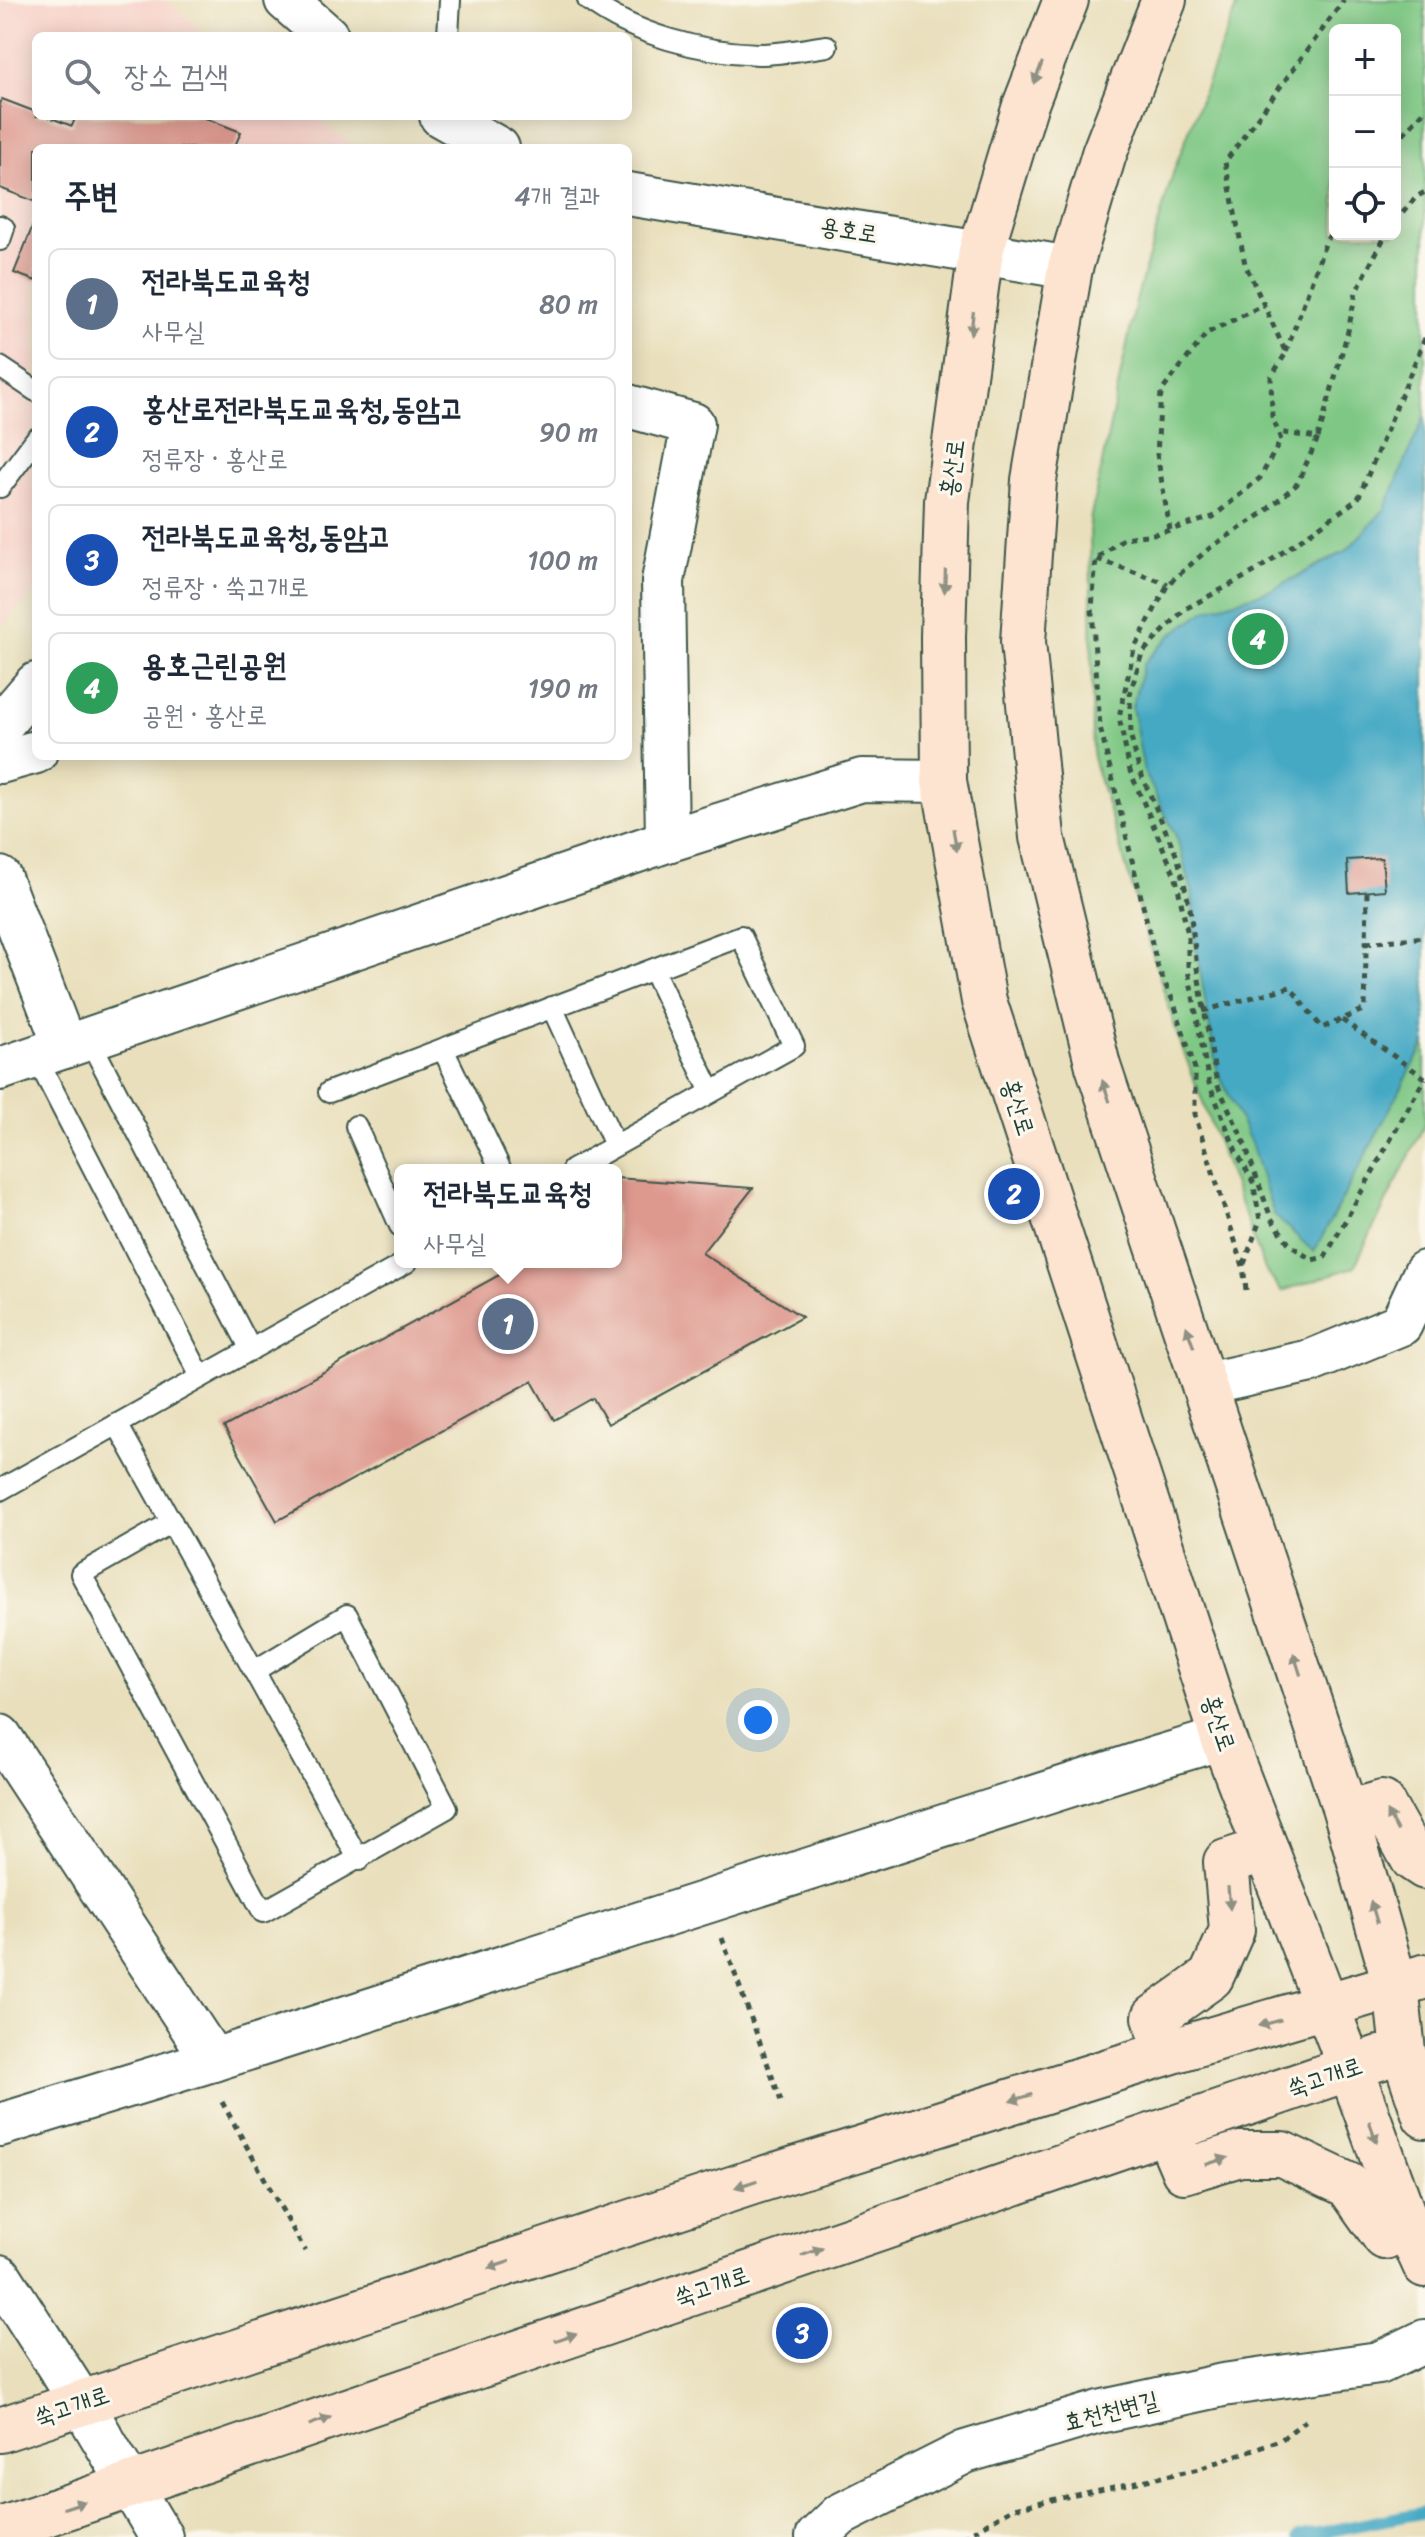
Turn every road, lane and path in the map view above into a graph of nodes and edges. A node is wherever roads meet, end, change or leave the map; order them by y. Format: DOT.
graph roads {
  1 [pos="286,0"];
  2 [pos="450,0"];
  3 [pos="588,0"];
  4 [pos="1066,0"];
  5 [pos="1164,0"];
  6 [pos="1344,0"];
  7 [pos="322,32"];
  8 [pos="448,32"];
  9 [pos="827,46"];
  10 [pos="1425,110"];
  11 [pos="440,125"];
  12 [pos="1401,136"];
  13 [pos="488,144"];
  14 [pos="1425,192"];
  15 [pos="632,195"];
  16 [pos="1401,215"];
  17 [pos="0,226"];
  18 [pos="1329,236"];
  19 [pos="0,240"];
  20 [pos="1383,240"];
  21 [pos="981,251"];
  22 [pos="1070,268"];
  23 [pos="1264,305"];
  24 [pos="1425,338"];
  25 [pos="1286,353"];
  26 [pos="0,367"];
  27 [pos="32,388"];
  28 [pos="632,407"];
  29 [pos="1278,432"];
  30 [pos="1318,438"];
  31 [pos="32,444"];
  32 [pos="0,487"];
  33 [pos="1170,530"];
  34 [pos="1096,559"];
  35 [pos="1168,584"];
  36 [pos="645,586"];
  37 [pos="32,689"];
  38 [pos="0,726"];
  39 [pos="32,753"];
  40 [pos="0,762"];
  41 [pos="944,781"];
  42 [pos="667,841"];
  43 [pos="0,878"];
  44 [pos="1367,892"];
  45 [pos="1425,937"];
  46 [pos="1366,943"];
  47 [pos="653,970"];
  48 [pos="552,1007"];
  49 [pos="1203,1011"];
  50 [pos="1341,1020"];
  51 [pos="443,1049"];
  52 [pos="48,1053"];
  53 [pos="1425,1078"];
  54 [pos="329,1092"];
  55 [pos="711,1092"];
  56 [pos="356,1126"];
  57 [pos="615,1145"];
  58 [pos="498,1164"];
  59 [pos="582,1164"];
  60 [pos="394,1212"];
  61 [pos="1243,1266"];
  62 [pos="396,1268"];
  63 [pos="1425,1272"];
  64 [pos="1246,1290"];
  65 [pos="251,1350"];
  66 [pos="201,1377"];
  67 [pos="1206,1384"];
  68 [pos="117,1424"];
  69 [pos="0,1490"];
  70 [pos="172,1522"];
  71 [pos="254,1671"];
  72 [pos="0,1736"];
  73 [pos="1223,1738"];
  74 [pos="1346,1813"];
  75 [pos="1266,1849"];
  76 [pos="359,1860"];
  77 [pos="1425,1867"];
  78 [pos="718,1926"];
  79 [pos="1410,1982"];
  80 [pos="1327,2007"];
  81 [pos="1414,2048"];
  82 [pos="1165,2053"];
  83 [pos="213,2060"];
  84 [pos="1350,2067"];
  85 [pos="221,2100"];
  86 [pos="781,2101"];
  87 [pos="1425,2116"];
  88 [pos="0,2125"];
  89 [pos="1167,2131"];
  90 [pos="1407,2225"];
  91 [pos="305,2251"];
  92 [pos="1425,2265"];
  93 [pos="0,2276"];
  94 [pos="1425,2341"];
  95 [pos="81,2402"];
  96 [pos="1319,2410"];
  97 [pos="0,2430"];
  98 [pos="131,2487"];
  99 [pos="0,2530"];
  100 [pos="161,2537"];
  101 [pos="817,2537"];
  102 [pos="963,2537"];
  1 -- 7 [label="street"];
  2 -- 8 [label="lane"];
  3 -- 9 [label="lane"];
  4 -- 21 [label="street, 홍산로, one-way"];
  5 -- 22 [label="street"];
  6 -- 23 [label="path"];
  10 -- 12 [label="path"];
  11 -- 13 [label="street"];
  14 -- 16 [label="path"];
  15 -- 21 [label="street, 용호로"];
  17 -- 19 [label="lane"];
  18 -- 25 [label="path"];
  20 -- 30 [label="path"];
  21 -- 22 [label="street, 용호로"];
  21 -- 41 [label="street, 홍산로, one-way"];
  67 -- 22 [label="street, one-way"];
  23 -- 25 [label="path"];
  23 -- 33 [label="path"];
  24 -- 49 [label="path"];
  25 -- 29 [label="path"];
  26 -- 27 [label="lane"];
  28 -- 36 [label="street"];
  29 -- 30 [label="path"];
  29 -- 33 [label="path"];
  30 -- 35 [label="path"];
  31 -- 32 [label="lane"];
  33 -- 34 [label="path"];
  34 -- 35 [label="path"];
  34 -- 61 [label="path"];
  35 -- 61 [label="path"];
  36 -- 42 [label="street"];
  37 -- 38 [label="street"];
  39 -- 40 [label="street"];
  41 -- 42 [label="street"];
  41 -- 73 [label="street, 홍산로, one-way"];
  42 -- 52 [label="street"];
  43 -- 52 [label="street"];
  44 -- 46 [label="path"];
  45 -- 46 [label="path"];
  46 -- 50 [label="path"];
  47 -- 48 [label="lane"];
  47 -- 55 [label="lane"];
  47 -- 55 [label="lane"];
  48 -- 51 [label="lane"];
  48 -- 57 [label="lane"];
  49 -- 50 [label="path"];
  49 -- 53 [label="path"];
  50 -- 53 [label="path"];
  51 -- 54 [label="lane"];
  51 -- 58 [label="lane"];
  52 -- 65 [label="lane"];
  52 -- 66 [label="lane"];
  55 -- 57 [label="lane"];
  56 -- 60 [label="lane"];
  57 -- 59 [label="lane"];
  61 -- 64 [label="path"];
  62 -- 65 [label="lane"];
  63 -- 67 [label="street"];
  65 -- 66 [label="lane"];
  66 -- 68 [label="lane"];
  74 -- 67 [label="street, one-way"];
  68 -- 69 [label="lane"];
  68 -- 70 [label="lane"];
  70 -- 71 [label="lane"];
  70 -- 76 [label="lane"];
  71 -- 76 [label="lane"];
  71 -- 76 [label="lane"];
  72 -- 83 [label="street"];
  73 -- 75 [label="street, 홍산로"];
  73 -- 83 [label="street"];
  77 -- 74 [label="street, one-way"];
  79 -- 74 [label="street, one-way"];
  75 -- 80 [label="street, 홍산로"];
  75 -- 82 [label="street, one-way"];
  78 -- 86 [label="path"];
  79 -- 80 [label="street, 쑥고개로"];
  79 -- 81 [label="street"];
  80 -- 82 [label="street, 쑥고개로, one-way"];
  80 -- 84 [label="street, 홍산로"];
  81 -- 84 [label="street, 쑥고개로"];
  81 -- 87 [label="street"];
  82 -- 95 [label="street, 쑥고개로, one-way"];
  83 -- 88 [label="street"];
  84 -- 89 [label="street, 쑥고개로"];
  84 -- 90 [label="street, 홍산로, one-way"];
  85 -- 91 [label="path"];
  89 -- 90 [label="street, one-way"];
  98 -- 89 [label="street, 쑥고개로, one-way"];
  90 -- 92 [label="street, 홍산로"];
  93 -- 95 [label="street"];
  94 -- 101 [label="street, 효천천변길"];
  95 -- 97 [label="street, 쑥고개로"];
  95 -- 98 [label="street"];
  96 -- 102 [label="path"];
  99 -- 98 [label="street, 쑥고개로, one-way"];
  98 -- 100 [label="street"];
}
